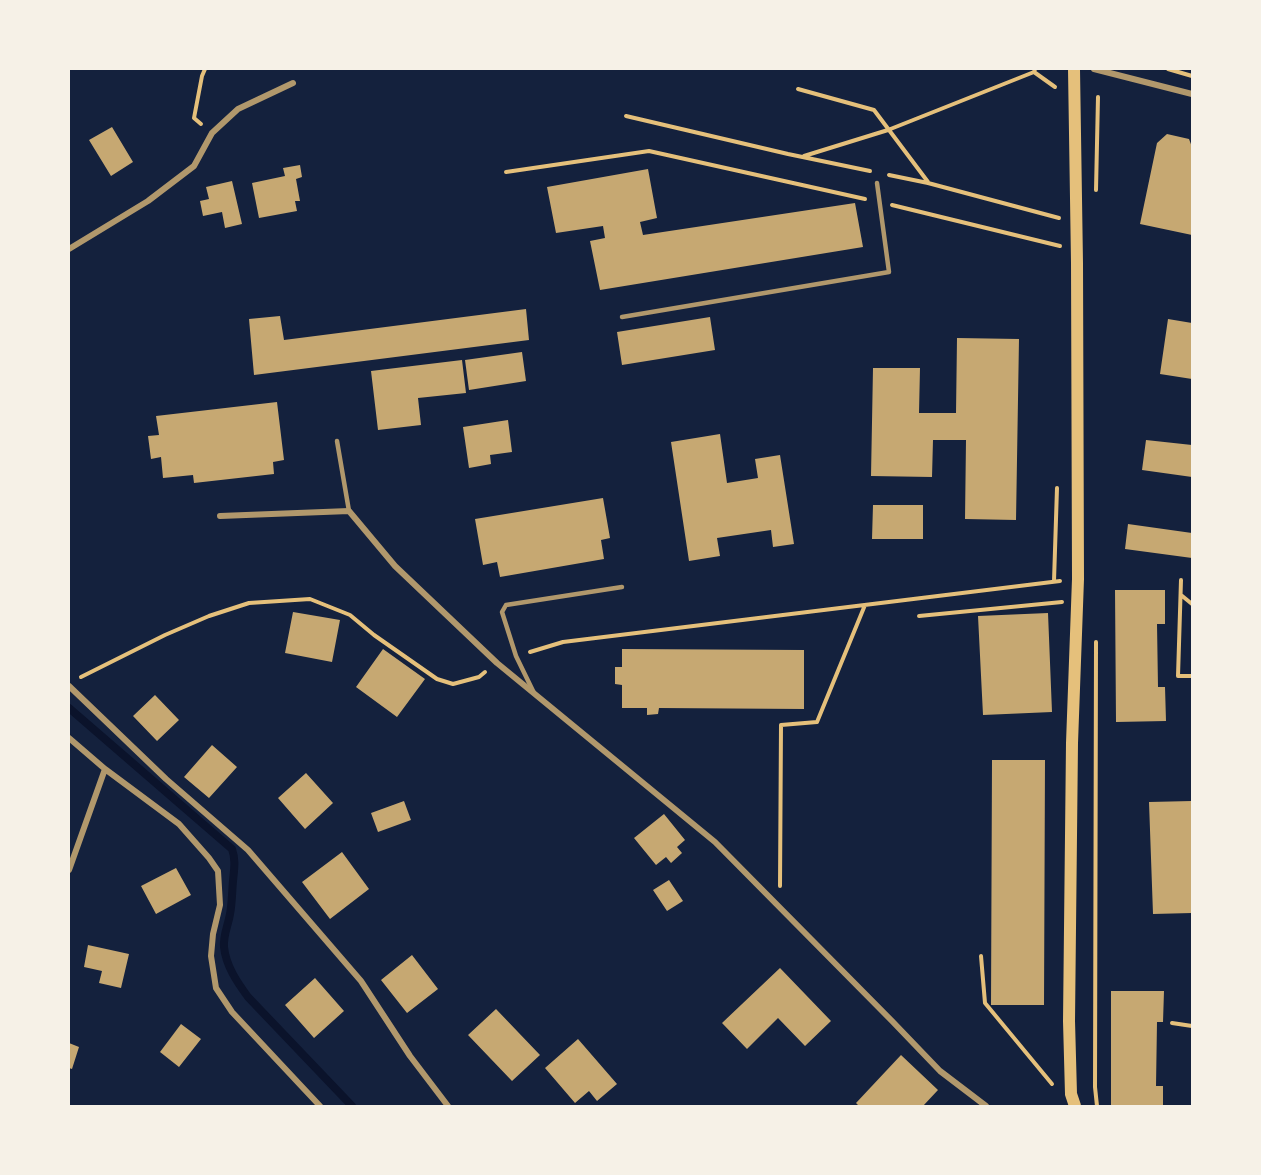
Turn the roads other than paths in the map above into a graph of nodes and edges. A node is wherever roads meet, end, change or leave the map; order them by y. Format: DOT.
graph roads {
  1 [pos="1074,69"];
  2 [pos="1094,69"];
  3 [pos="293,82"];
  4 [pos="1192,94"];
  5 [pos="877,183"];
  6 [pos="69,249"];
  7 [pos="622,317"];
  8 [pos="337,441"];
  9 [pos="349,511"];
  10 [pos="220,516"];
  11 [pos="622,587"];
  12 [pos="69,687"];
  13 [pos="535,694"];
  14 [pos="69,738"];
  15 [pos="105,769"];
  16 [pos="69,870"];
  17 [pos="1073,1100"];
  18 [pos="320,1106"];
  19 [pos="448,1106"];
  20 [pos="986,1106"];
  1 -- 17 [label="main road"];
  2 -- 4 [label="street"];
  3 -- 6 [label="street"];
  5 -- 7 [label="lane"];
  8 -- 9 [label="lane"];
  9 -- 10 [label="street"];
  9 -- 13 [label="street"];
  11 -- 13 [label="lane"];
  12 -- 19 [label="street"];
  13 -- 20 [label="street"];
  14 -- 15 [label="street"];
  15 -- 16 [label="street"];
  15 -- 18 [label="street"];
}
